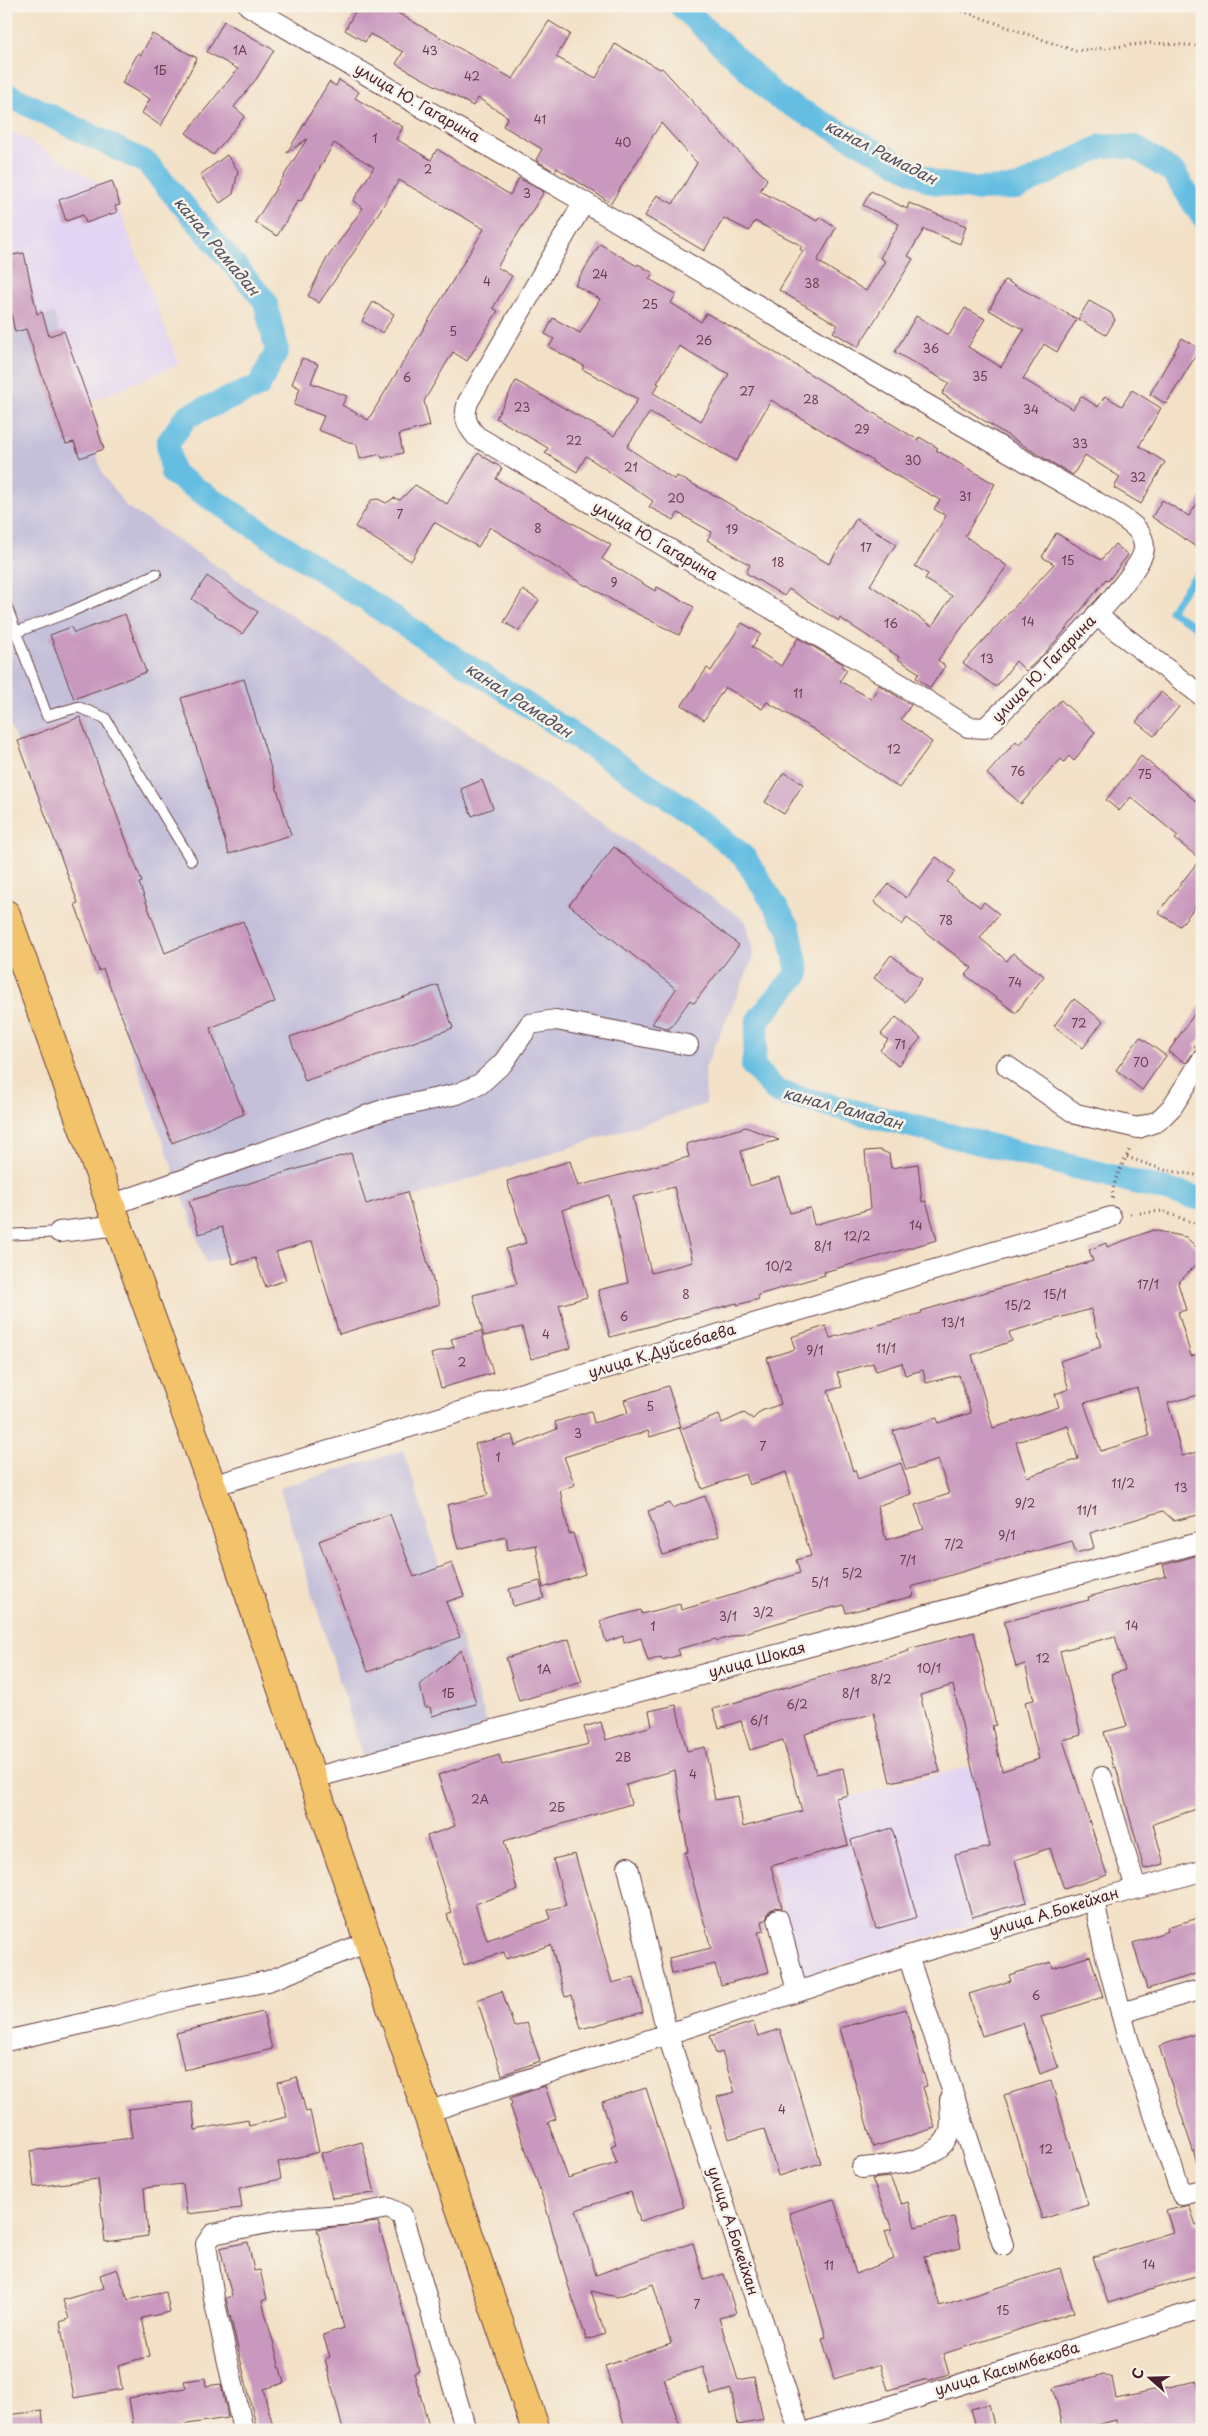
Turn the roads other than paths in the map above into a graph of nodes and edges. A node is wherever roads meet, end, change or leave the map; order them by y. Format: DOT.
graph roads {
  1 [pos="249,6"];
  2 [pos="584,202"];
  3 [pos="156,574"];
  4 [pos="6,605"];
  5 [pos="1096,616"];
  6 [pos="16,632"];
  7 [pos="1202,696"];
  8 [pos="191,860"];
  9 [pos="6,914"];
  10 [pos="688,1045"];
  11 [pos="1202,1060"];
  12 [pos="1007,1066"];
  13 [pos="115,1215"];
  14 [pos="1111,1217"];
  15 [pos="59,1232"];
  16 [pos="6,1235"];
  17 [pos="212,1486"];
  18 [pos="1202,1542"];
  19 [pos="1102,1777"];
  20 [pos="313,1778"];
  21 [pos="628,1867"];
  22 [pos="1202,1871"];
  23 [pos="1136,1888"];
  24 [pos="1094,1900"];
  25 [pos="778,1919"];
  26 [pos="368,1942"];
  27 [pos="908,1956"];
  28 [pos="1202,1989"];
  29 [pos="797,1991"];
  30 [pos="1121,2013"];
  31 [pos="667,2033"];
  32 [pos="6,2041"];
  33 [pos="949,2081"];
  34 [pos="427,2112"];
  35 [pos="862,2168"];
  36 [pos="1202,2190"];
  37 [pos="1003,2245"];
  38 [pos="1202,2309"];
  39 [pos="243,2430"];
  40 [pos="466,2430"];
  41 [pos="536,2430"];
  42 [pos="799,2430"];
  43 [pos="813,2430"];
  1 -- 2 [label="street, улица Ю. Гагарина"];
  2 -- 5 [label="street, улица Ю. Гагарина"];
  2 -- 5 [label="street, улица Ю. Гагарина"];
  3 -- 6 [label="lane"];
  4 -- 6 [label="lane"];
  5 -- 7 [label="street"];
  6 -- 8 [label="lane"];
  9 -- 13 [label="highway"];
  10 -- 13 [label="street"];
  11 -- 12 [label="street"];
  13 -- 15 [label="street"];
  13 -- 17 [label="highway"];
  14 -- 17 [label="street, улица К.Дуйсебаева"];
  15 -- 16 [label="lane"];
  17 -- 20 [label="highway"];
  18 -- 20 [label="street, улица Шокая"];
  19 -- 23 [label="street"];
  20 -- 26 [label="highway"];
  21 -- 31 [label="street, улица А.Бокейхан"];
  22 -- 23 [label="street, улица А.Бокейхан"];
  23 -- 24 [label="street, улица А.Бокейхан"];
  24 -- 27 [label="street, улица А.Бокейхан"];
  24 -- 30 [label="street"];
  25 -- 29 [label="street"];
  26 -- 32 [label="street"];
  26 -- 34 [label="highway"];
  27 -- 29 [label="street, улица А.Бокейхан"];
  27 -- 33 [label="street"];
  28 -- 30 [label="street"];
  29 -- 31 [label="street, улица А.Бокейхан"];
  30 -- 36 [label="street"];
  31 -- 34 [label="street, улица А.Бокейхан"];
  31 -- 42 [label="street, улица А.Бокейхан"];
  33 -- 35 [label="street"];
  33 -- 37 [label="street"];
  34 -- 41 [label="highway"];
  38 -- 43 [label="street, улица Касымбекова"];
  39 -- 40 [label="street"];
}
